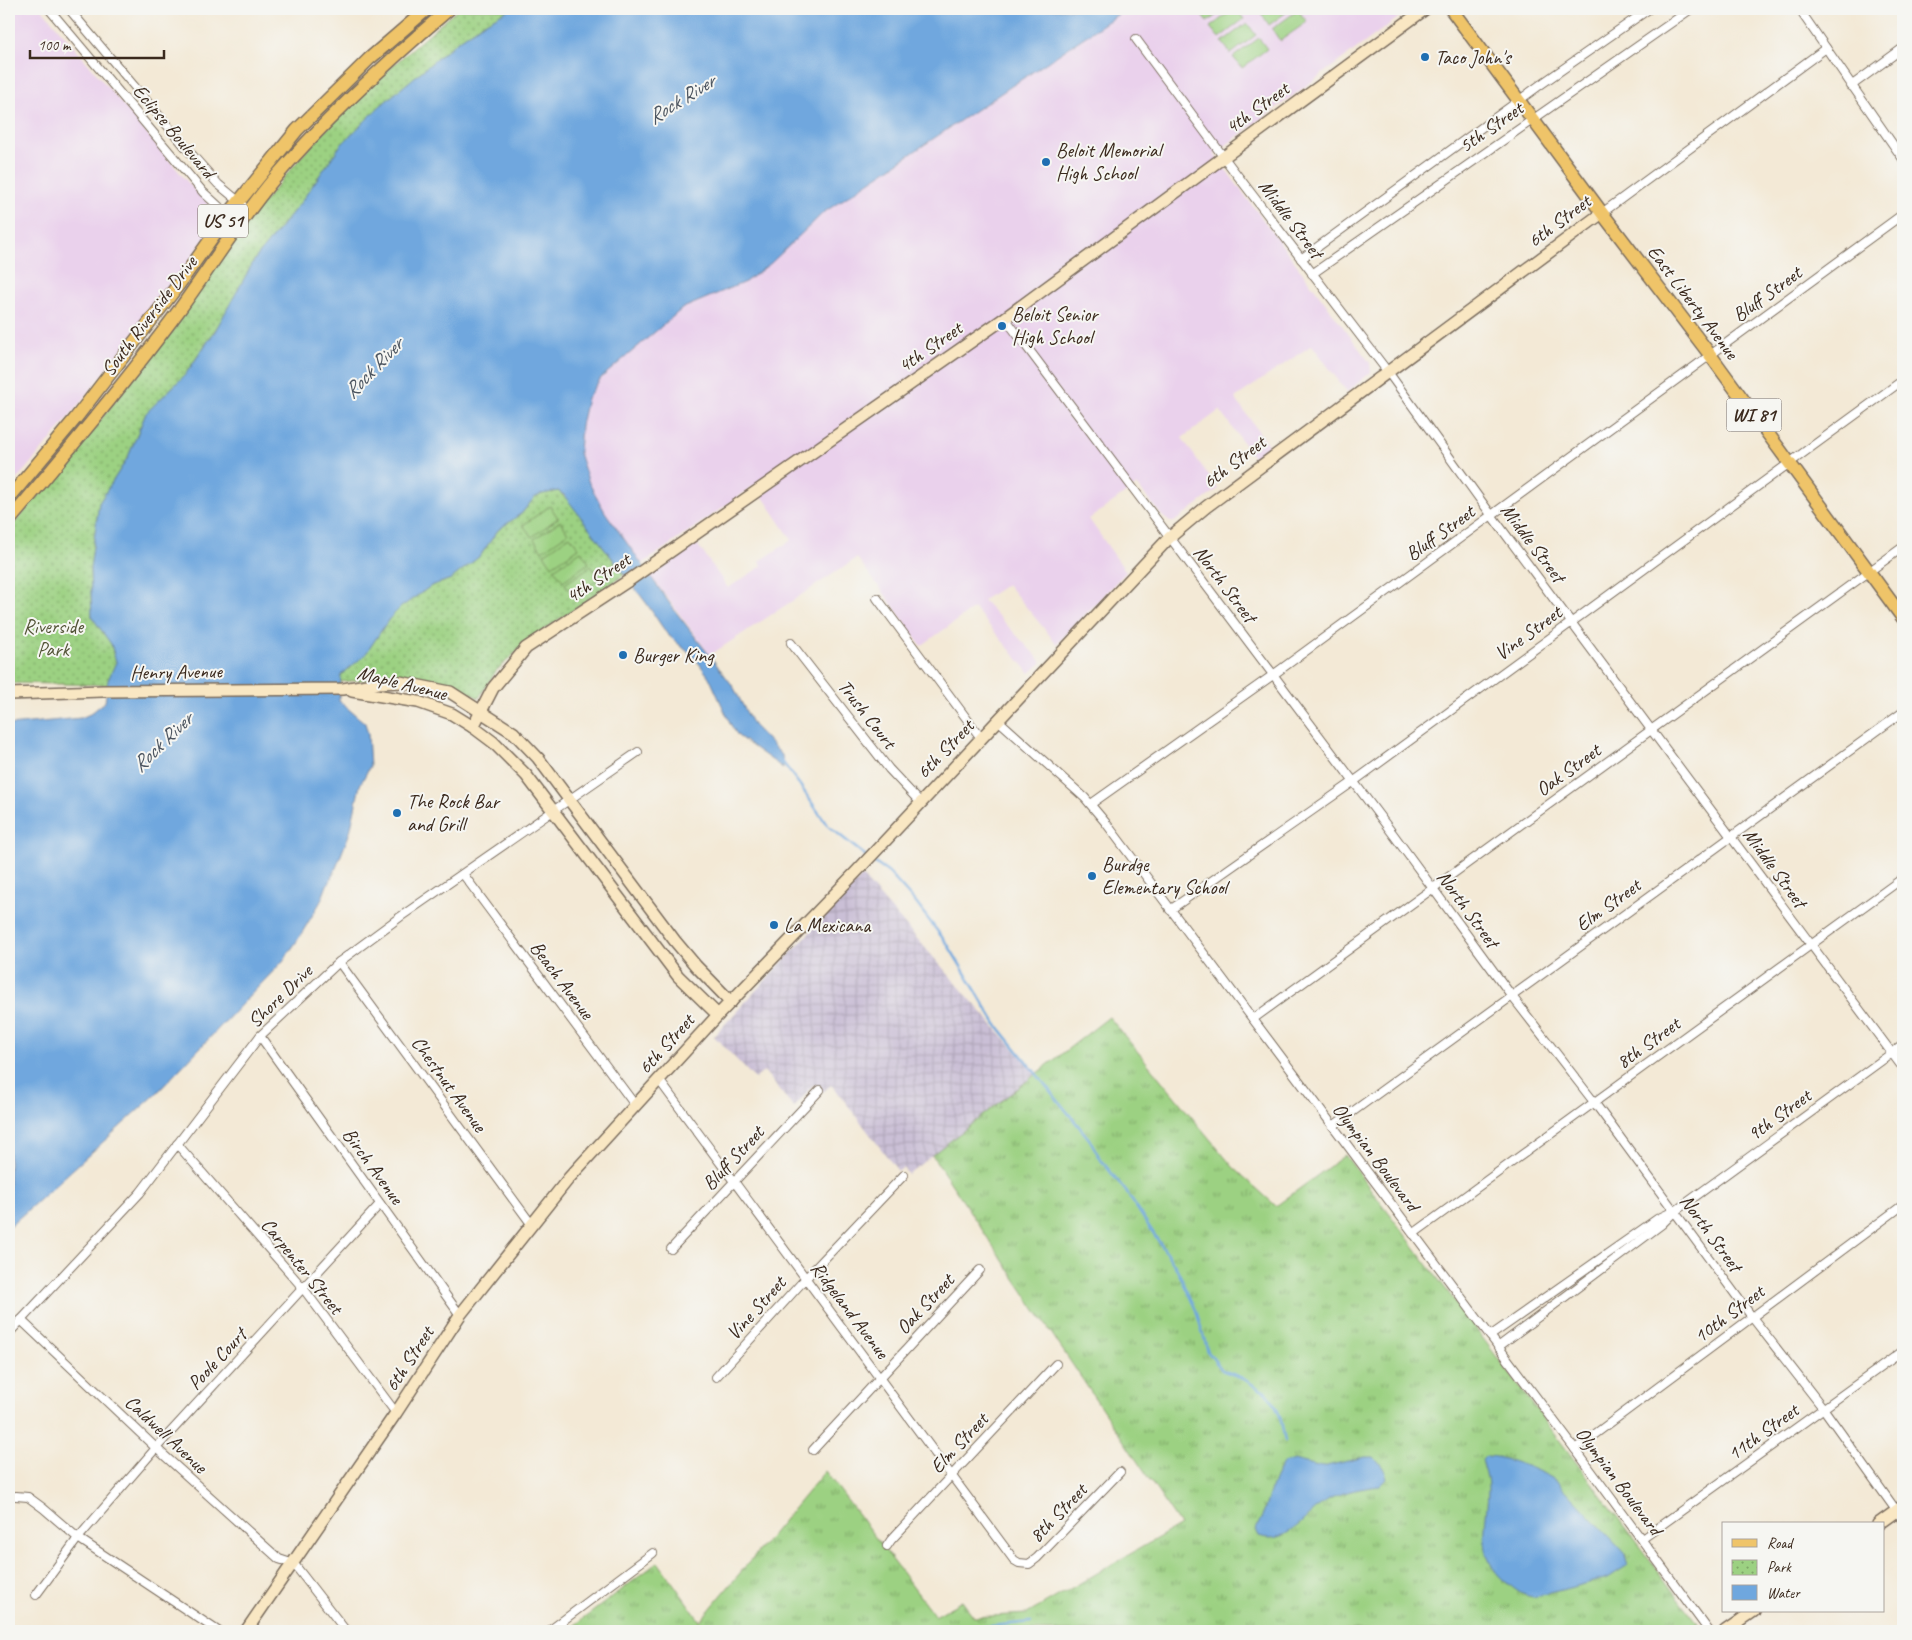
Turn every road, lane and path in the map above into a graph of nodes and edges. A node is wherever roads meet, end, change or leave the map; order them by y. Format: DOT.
graph roads {
  1 [pos="49,9"];
  2 [pos="69,9"];
  3 [pos="427,9"];
  4 [pos="449,9"];
  5 [pos="1425,9"];
  6 [pos="1451,9"];
  7 [pos="1648,9"];
  8 [pos="1691,9"];
  9 [pos="1799,9"];
  10 [pos="1136,39"];
  11 [pos="1826,48"];
  12 [pos="1903,48"];
  13 [pos="1851,86"];
  14 [pos="1519,101"];
  15 [pos="1532,119"];
  16 [pos="1223,157"];
  17 [pos="1903,159"];
  18 [pos="239,201"];
  19 [pos="250,210"];
  20 [pos="1602,213"];
  21 [pos="1903,214"];
  22 [pos="228,215"];
  23 [pos="239,225"];
  24 [pos="1301,259"];
  25 [pos="1312,274"];
  26 [pos="1005,318"];
  27 [pos="1711,356"];
  28 [pos="1388,372"];
  29 [pos="1903,380"];
  30 [pos="1789,463"];
  31 [pos="9,498"];
  32 [pos="1492,516"];
  33 [pos="9,521"];
  34 [pos="1169,538"];
  35 [pos="1903,547"];
  36 [pos="1869,572"];
  37 [pos="877,598"];
  38 [pos="1903,618"];
  39 [pos="1571,621"];
  40 [pos="791,643"];
  41 [pos="1273,675"];
  42 [pos="343,689"];
  43 [pos="9,694"];
  44 [pos="482,711"];
  45 [pos="1903,712"];
  46 [pos="998,720"];
  47 [pos="473,727"];
  48 [pos="1652,729"];
  49 [pos="981,738"];
  50 [pos="638,752"];
  51 [pos="1353,782"];
  52 [pos="568,800"];
  53 [pos="920,802"];
  54 [pos="1091,804"];
  55 [pos="553,811"];
  56 [pos="1732,836"];
  57 [pos="463,874"];
  58 [pos="1903,878"];
  59 [pos="1433,888"];
  60 [pos="1170,910"];
  61 [pos="1812,945"];
  62 [pos="339,962"];
  63 [pos="1511,995"];
  64 [pos="731,1002"];
  65 [pos="718,1015"];
  66 [pos="1252,1019"];
  67 [pos="260,1036"];
  68 [pos="1903,1045"];
  69 [pos="1892,1053"];
  70 [pos="1903,1068"];
  71 [pos="659,1080"];
  72 [pos="820,1090"];
  73 [pos="1594,1102"];
  74 [pos="635,1105"];
  75 [pos="1333,1126"];
  76 [pos="178,1144"];
  77 [pos="904,1175"];
  78 [pos="735,1181"];
  79 [pos="380,1204"];
  80 [pos="1903,1206"];
  81 [pos="1674,1212"];
  82 [pos="532,1225"];
  83 [pos="1413,1234"];
  84 [pos="671,1249"];
  85 [pos="980,1270"];
  86 [pos="806,1278"];
  87 [pos="303,1288"];
  88 [pos="460,1315"];
  89 [pos="1752,1317"];
  90 [pos="22,1320"];
  91 [pos="9,1333"];
  92 [pos="1490,1336"];
  93 [pos="1498,1347"];
  94 [pos="1903,1351"];
  95 [pos="1056,1364"];
  96 [pos="716,1377"];
  97 [pos="879,1377"];
  98 [pos="1823,1408"];
  99 [pos="396,1413"];
  100 [pos="156,1448"];
  101 [pos="1575,1449"];
  102 [pos="813,1450"];
  103 [pos="1120,1472"];
  104 [pos="951,1475"];
  105 [pos="16,1496"];
  106 [pos="1901,1512"];
  107 [pos="1882,1522"];
  108 [pos="78,1538"];
  109 [pos="1642,1539"];
  110 [pos="887,1546"];
  111 [pos="653,1553"];
  112 [pos="1014,1560"];
  113 [pos="294,1564"];
  114 [pos="36,1595"];
  115 [pos="1753,1612"];
  116 [pos="1730,1630"];
  117 [pos="218,1631"];
  118 [pos="246,1631"];
  119 [pos="346,1631"];
  120 [pos="549,1631"];
  121 [pos="1709,1631"];
  1 -- 22 [label="street, Eclipse Boulevard"];
  2 -- 18 [label="street, Eclipse Boulevard"];
  3 -- 18 [label="main road, South Riverside Drive / US 51"];
  4 -- 19 [label="main road, South Riverside Drive / US 51"];
  5 -- 16 [label="street, 4th Street"];
  6 -- 14 [label="main road, East Liberty Avenue / WI 81"];
  7 -- 14 [label="street, 5th Street"];
  8 -- 15 [label="street, 5th Street"];
  9 -- 11 [label="street"];
  10 -- 16 [label="street, Middle Street"];
  11 -- 13 [label="street"];
  11 -- 20 [label="street, 6th Street"];
  12 -- 13 [label="street"];
  13 -- 17 [label="street"];
  14 -- 15 [label="main road, East Liberty Avenue / WI 81"];
  14 -- 24 [label="street, 5th Street"];
  15 -- 20 [label="main road, East Liberty Avenue / WI 81"];
  15 -- 25 [label="street, 5th Street"];
  16 -- 24 [label="street, Middle Street"];
  16 -- 26 [label="street, 4th Street"];
  18 -- 19 [label="street, Eclipse Boulevard"];
  18 -- 22 [label="main road, South Riverside Drive / US 51"];
  19 -- 23 [label="main road, South Riverside Drive / US 51"];
  20 -- 27 [label="main road, East Liberty Avenue / WI 81"];
  20 -- 28 [label="street, 6th Street"];
  21 -- 27 [label="street, Bluff Street"];
  22 -- 23 [label="street, Eclipse Boulevard"];
  22 -- 31 [label="main road, South Riverside Drive / US 51"];
  23 -- 33 [label="main road, South Riverside Drive / US 51"];
  24 -- 25 [label="street, Middle Street"];
  25 -- 28 [label="street, Middle Street"];
  26 -- 34 [label="street, North Street"];
  26 -- 44 [label="street, 4th Street"];
  27 -- 30 [label="main road, East Liberty Avenue / WI 81"];
  27 -- 32 [label="street, Bluff Street"];
  28 -- 32 [label="street, Middle Street"];
  28 -- 34 [label="street, 6th Street"];
  29 -- 30 [label="street, Vine Street"];
  30 -- 36 [label="main road, East Liberty Avenue / WI 81"];
  30 -- 39 [label="street, Vine Street"];
  32 -- 39 [label="street, Middle Street"];
  32 -- 41 [label="street, Bluff Street"];
  34 -- 41 [label="street, North Street"];
  34 -- 46 [label="street, 6th Street"];
  35 -- 36 [label="street, Oak Street"];
  36 -- 38 [label="main road, East Liberty Avenue / WI 81"];
  36 -- 48 [label="street, Oak Street"];
  37 -- 49 [label="street"];
  39 -- 48 [label="street, Middle Street"];
  39 -- 51 [label="street, Vine Street"];
  40 -- 53 [label="street, Trush Court"];
  41 -- 51 [label="street, North Street"];
  41 -- 54 [label="street, Bluff Street"];
  42 -- 43 [label="street, Henry Avenue"];
  42 -- 44 [label="street, Maple Avenue"];
  42 -- 47 [label="street, Maple Avenue"];
  44 -- 47 [label="street, 4th Street"];
  44 -- 52 [label="street, Maple Avenue"];
  45 -- 56 [label="street, Elm Street"];
  46 -- 49 [label="street, 6th Street"];
  46 -- 54 [label="street, Olympian Boulevard"];
  47 -- 55 [label="street, Maple Avenue"];
  48 -- 56 [label="street, Middle Street"];
  48 -- 59 [label="street, Oak Street"];
  49 -- 53 [label="street, 6th Street"];
  50 -- 52 [label="street, Shore Drive"];
  51 -- 59 [label="street, North Street"];
  51 -- 60 [label="street, Vine Street"];
  52 -- 55 [label="street, Shore Drive"];
  52 -- 64 [label="street, Maple Avenue"];
  53 -- 64 [label="street, 6th Street"];
  54 -- 60 [label="street, Olympian Boulevard"];
  55 -- 57 [label="street, Shore Drive"];
  55 -- 65 [label="street, Maple Avenue"];
  56 -- 61 [label="street, Middle Street"];
  56 -- 63 [label="street, Elm Street"];
  57 -- 62 [label="street, Shore Drive"];
  57 -- 74 [label="street, Beach Avenue"];
  58 -- 61 [label="street, 8th Street"];
  59 -- 63 [label="street, North Street"];
  59 -- 66 [label="street, Oak Street"];
  60 -- 66 [label="street, Olympian Boulevard"];
  61 -- 69 [label="street, Middle Street"];
  61 -- 73 [label="street, 8th Street"];
  62 -- 67 [label="street, Shore Drive"];
  62 -- 82 [label="street, Chestnut Avenue"];
  63 -- 73 [label="street, North Street"];
  63 -- 75 [label="street, Elm Street"];
  64 -- 65 [label="street, 6th Street"];
  65 -- 71 [label="street, 6th Street"];
  66 -- 75 [label="street, Olympian Boulevard"];
  67 -- 76 [label="street, Shore Drive"];
  67 -- 79 [label="street, Birch Avenue"];
  68 -- 69 [label="street, 9th Street"];
  69 -- 70 [label="street, Middle Street"];
  69 -- 81 [label="street, 9th Street"];
  71 -- 74 [label="street, 6th Street"];
  71 -- 78 [label="street, Ridgeland Avenue"];
  72 -- 78 [label="street, Bluff Street"];
  73 -- 81 [label="street, North Street"];
  73 -- 83 [label="street, 8th Street"];
  74 -- 82 [label="street, 6th Street"];
  75 -- 83 [label="street, Olympian Boulevard"];
  76 -- 87 [label="street, Carpenter Street"];
  76 -- 90 [label="street, Shore Drive"];
  77 -- 86 [label="street, Vine Street"];
  78 -- 84 [label="street, Bluff Street"];
  78 -- 86 [label="street, Ridgeland Avenue"];
  79 -- 87 [label="street, Poole Court"];
  79 -- 88 [label="street, Birch Avenue"];
  80 -- 89 [label="street, 10th Street"];
  81 -- 89 [label="street, North Street"];
  81 -- 92 [label="street, 9th Street"];
  81 -- 93 [label="street, 9th Street"];
  82 -- 88 [label="street, 6th Street"];
  83 -- 92 [label="street, Olympian Boulevard"];
  85 -- 97 [label="street, Oak Street"];
  86 -- 96 [label="street, Vine Street"];
  86 -- 97 [label="street, Ridgeland Avenue"];
  87 -- 99 [label="street, Carpenter Street"];
  87 -- 100 [label="street, Poole Court"];
  88 -- 99 [label="street, 6th Street"];
  89 -- 98 [label="street, North Street"];
  89 -- 101 [label="street, 10th Street"];
  90 -- 91 [label="street, Shore Drive"];
  90 -- 100 [label="street, Caldwell Avenue"];
  92 -- 93 [label="street, Olympian Boulevard"];
  93 -- 101 [label="street, Olympian Boulevard"];
  94 -- 98 [label="street, 11th Street"];
  95 -- 104 [label="street, Elm Street"];
  97 -- 102 [label="street, Oak Street"];
  97 -- 104 [label="street, Ridgeland Avenue"];
  98 -- 106 [label="street, North Street"];
  98 -- 109 [label="street, 11th Street"];
  99 -- 113 [label="street, 6th Street"];
  100 -- 108 [label="street, Poole Court"];
  100 -- 113 [label="street, Caldwell Avenue"];
  101 -- 109 [label="street, Olympian Boulevard"];
  103 -- 112 [label="street, 8th Street"];
  104 -- 110 [label="street, Elm Street"];
  104 -- 112 [label="street, Ridgeland Avenue"];
  105 -- 108 [label="street"];
  106 -- 107 [label="street"];
  108 -- 114 [label="street, Poole Court"];
  108 -- 117 [label="street"];
  109 -- 121 [label="street, Olympian Boulevard"];
  111 -- 120 [label="street"];
  113 -- 118 [label="street, 6th Street"];
  113 -- 119 [label="street"];
  115 -- 116 [label="street"];
}
